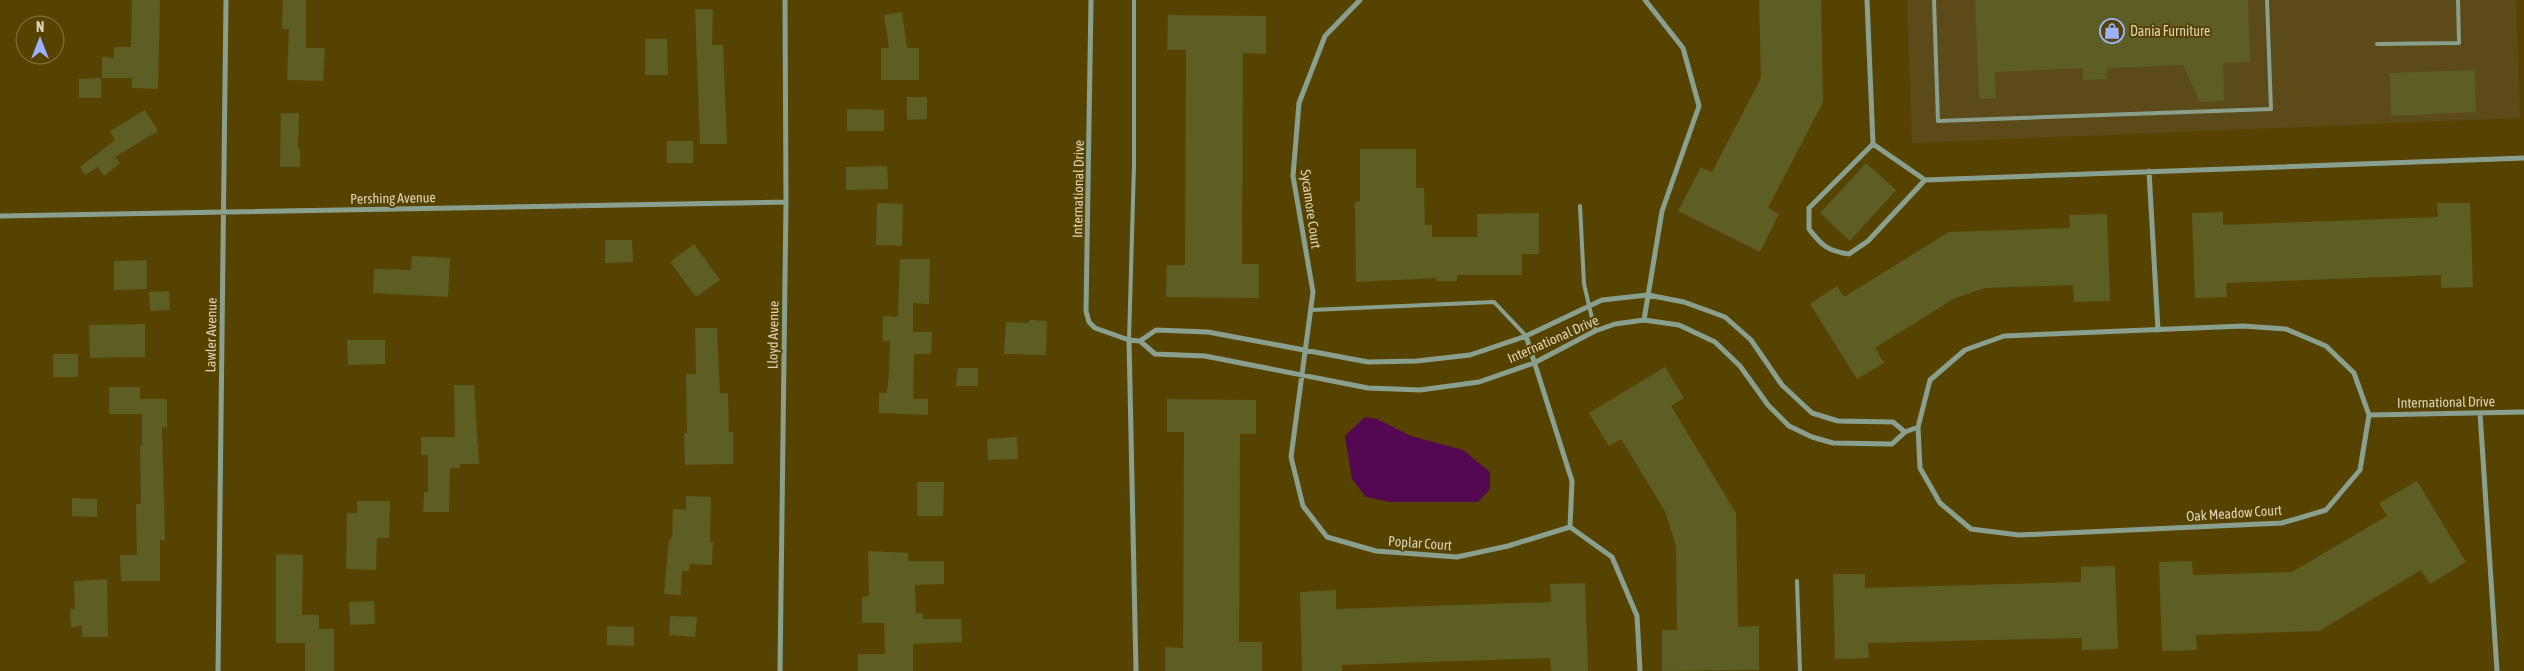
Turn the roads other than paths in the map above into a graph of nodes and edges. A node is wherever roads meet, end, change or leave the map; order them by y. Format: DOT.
graph roads {
  1 [pos="226,0"];
  2 [pos="786,0"];
  3 [pos="1091,0"];
  4 [pos="1134,0"];
  5 [pos="1360,0"];
  6 [pos="1645,0"];
  7 [pos="1867,0"];
  8 [pos="1934,0"];
  9 [pos="2267,0"];
  10 [pos="2458,0"];
  11 [pos="2377,44"];
  12 [pos="1873,144"];
  13 [pos="2524,158"];
  14 [pos="2149,172"];
  15 [pos="1925,180"];
  16 [pos="786,202"];
  17 [pos="1580,206"];
  18 [pos="224,212"];
  19 [pos="0,216"];
  20 [pos="1648,296"];
  21 [pos="1589,307"];
  22 [pos="1311,310"];
  23 [pos="1644,320"];
  24 [pos="2158,330"];
  25 [pos="1595,331"];
  26 [pos="1526,336"];
  27 [pos="1129,340"];
  28 [pos="1140,341"];
  29 [pos="1304,350"];
  30 [pos="1534,363"];
  31 [pos="1301,373"];
  32 [pos="2524,412"];
  33 [pos="2480,413"];
  34 [pos="2369,415"];
  35 [pos="1918,428"];
  36 [pos="1905,432"];
  37 [pos="1570,527"];
  38 [pos="1797,581"];
  39 [pos="218,671"];
  40 [pos="780,671"];
  41 [pos="1136,671"];
  42 [pos="1640,671"];
  43 [pos="1800,671"];
  44 [pos="2497,671"];
  1 -- 18 [label="street, Lawler Avenue"];
  2 -- 16 [label="street, Lloyd Avenue"];
  3 -- 27 [label="street, International Drive"];
  4 -- 27 [label="lane"];
  5 -- 22 [label="street, Sycamore Court"];
  6 -- 20 [label="street"];
  7 -- 12 [label="street"];
  8 -- 9 [label="lane"];
  10 -- 11 [label="lane"];
  12 -- 15 [label="street"];
  12 -- 15 [label="street"];
  13 -- 14 [label="street"];
  14 -- 15 [label="street"];
  14 -- 24 [label="street"];
  16 -- 18 [label="street, Pershing Avenue"];
  16 -- 40 [label="street, Lloyd Avenue"];
  17 -- 21 [label="lane"];
  18 -- 19 [label="street, Pershing Avenue"];
  18 -- 39 [label="street, Lawler Avenue"];
  20 -- 21 [label="street, International Drive"];
  20 -- 23 [label="street"];
  20 -- 36 [label="street, International Drive"];
  21 -- 25 [label="lane"];
  21 -- 26 [label="street, International Drive"];
  22 -- 26 [label="lane"];
  22 -- 29 [label="street, Sycamore Court"];
  23 -- 25 [label="street, International Drive"];
  23 -- 36 [label="street, International Drive"];
  24 -- 34 [label="street, Oak Meadow Court"];
  24 -- 35 [label="street, Oak Meadow Court"];
  25 -- 30 [label="street, International Drive"];
  26 -- 29 [label="street, International Drive"];
  26 -- 30 [label="street"];
  27 -- 28 [label="street, International Drive"];
  27 -- 41 [label="street"];
  28 -- 29 [label="street, International Drive"];
  28 -- 31 [label="street, International Drive"];
  29 -- 31 [label="street, Poplar Court"];
  30 -- 31 [label="street, International Drive"];
  30 -- 37 [label="street"];
  31 -- 37 [label="street, Poplar Court"];
  32 -- 33 [label="street, International Drive"];
  33 -- 34 [label="street, International Drive"];
  33 -- 44 [label="street"];
  34 -- 35 [label="street, Oak Meadow Court"];
  35 -- 36 [label="street, International Drive"];
  37 -- 42 [label="street"];
  38 -- 43 [label="lane"];
}
